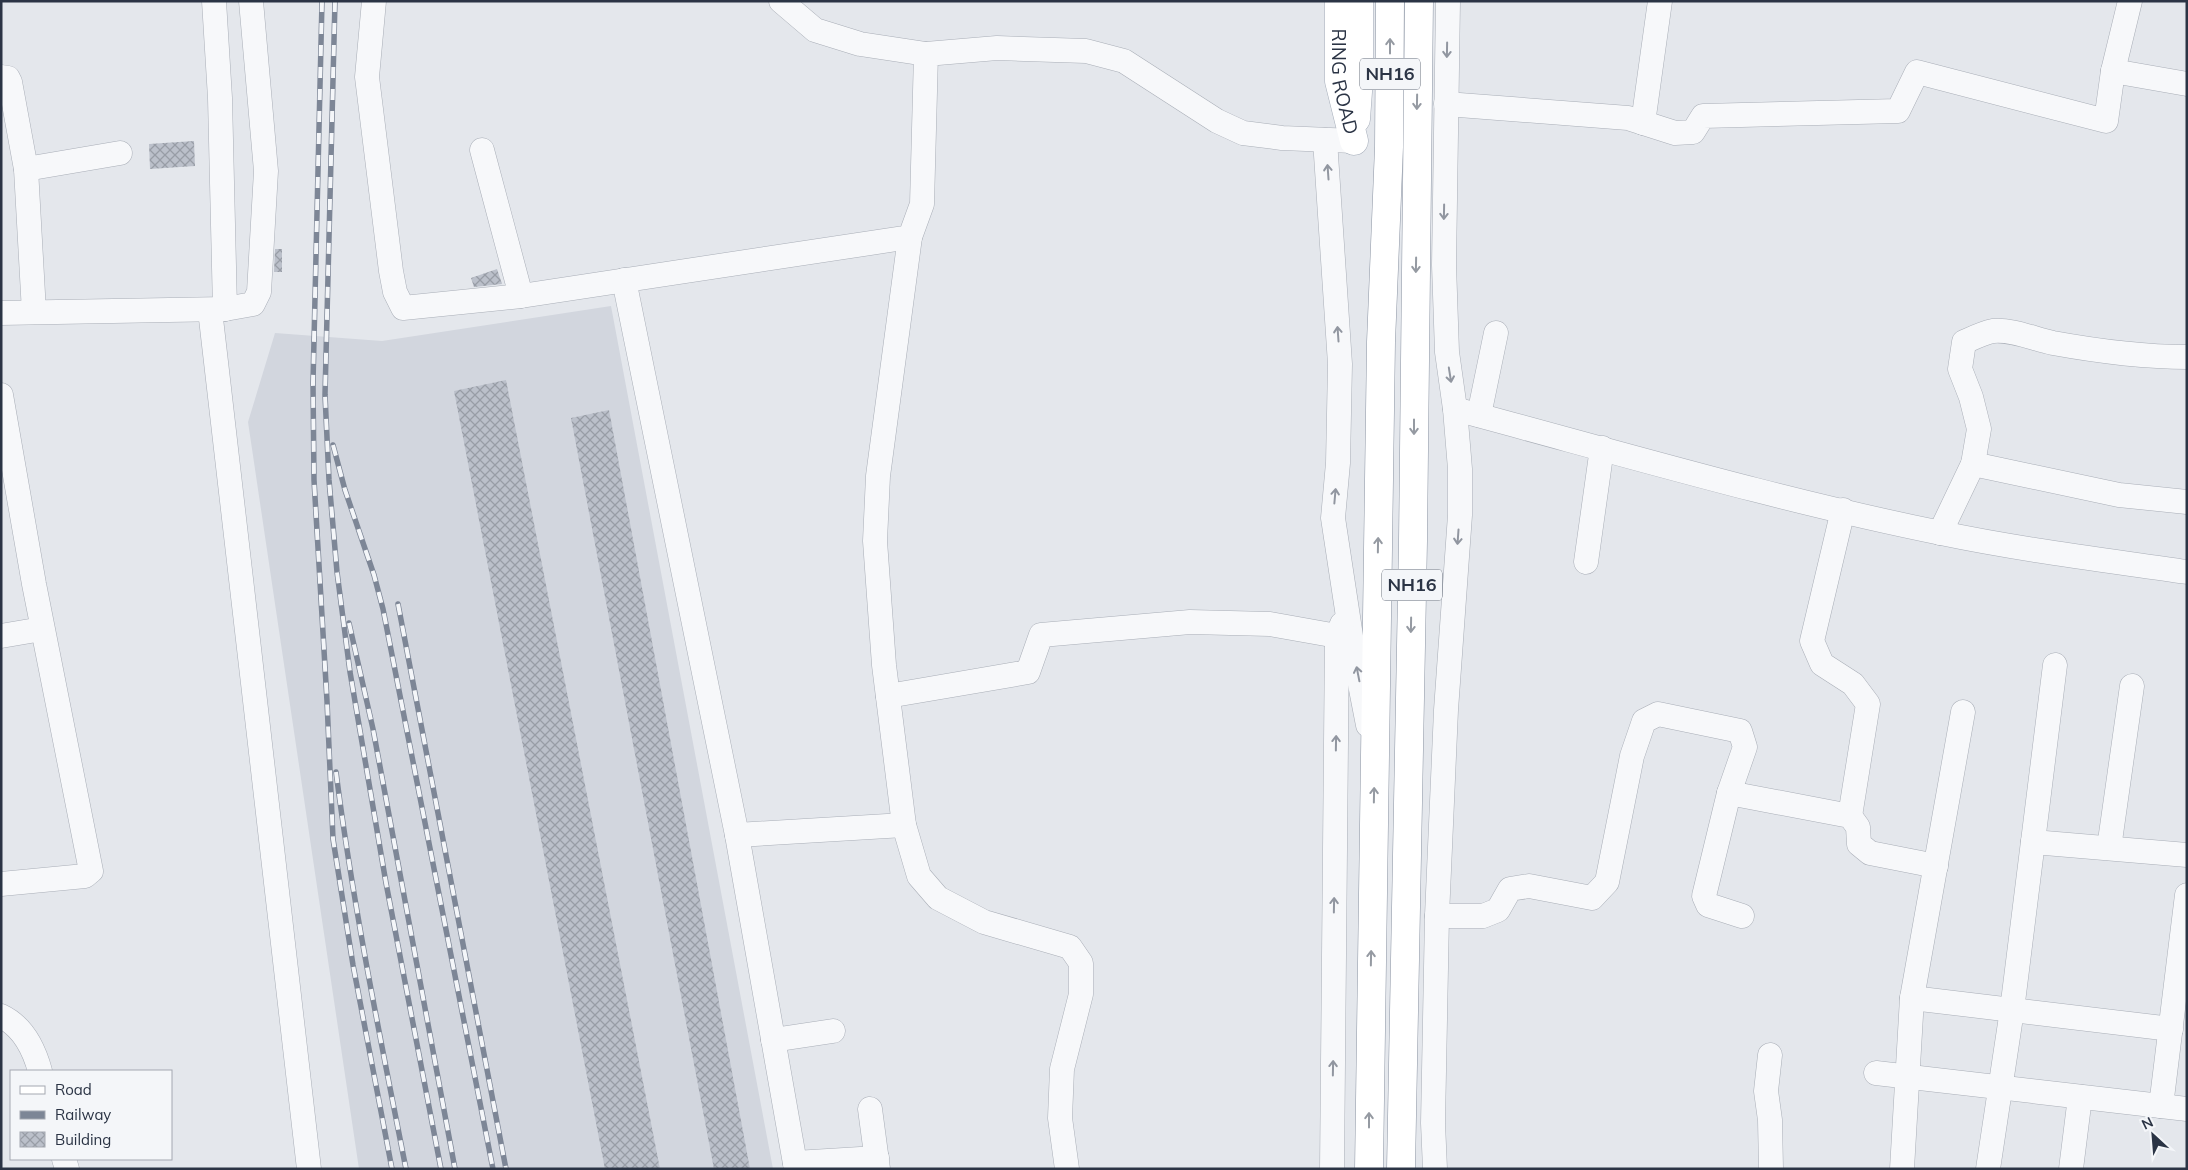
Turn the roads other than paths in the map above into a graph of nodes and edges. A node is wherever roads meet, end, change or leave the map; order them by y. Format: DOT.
graph roads {
  1 [pos="214,1"];
  2 [pos="251,1"];
  3 [pos="374,1"];
  4 [pos="781,1"];
  5 [pos="1339,1"];
  6 [pos="1359,1"];
  7 [pos="1390,1"];
  8 [pos="1419,1"];
  9 [pos="1448,1"];
  10 [pos="1660,1"];
  11 [pos="2130,1"];
  12 [pos="926,54"];
  13 [pos="2113,71"];
  14 [pos="1,77"];
  15 [pos="2187,84"];
  16 [pos="1446,104"];
  17 [pos="1643,123"];
  18 [pos="1326,140"];
  19 [pos="1354,141"];
  20 [pos="1389,147"];
  21 [pos="482,150"];
  22 [pos="120,153"];
  23 [pos="26,169"];
  24 [pos="910,237"];
  25 [pos="624,280"];
  26 [pos="521,296"];
  27 [pos="218,310"];
  28 [pos="34,312"];
  29 [pos="1,313"];
  30 [pos="1496,333"];
  31 [pos="2187,357"];
  32 [pos="1,395"];
  33 [pos="1455,409"];
  34 [pos="1479,415"];
  35 [pos="1602,448"];
  36 [pos="1973,464"];
  37 [pos="2187,502"];
  38 [pos="1843,510"];
  39 [pos="1940,533"];
  40 [pos="1586,562"];
  41 [pos="2187,572"];
  42 [pos="1347,608"];
  43 [pos="42,629"];
  44 [pos="1,636"];
  45 [pos="1337,636"];
  46 [pos="2054,665"];
  47 [pos="2132,686"];
  48 [pos="888,696"];
  49 [pos="1963,712"];
  50 [pos="1374,756"];
  51 [pos="1729,793"];
  52 [pos="1850,816"];
  53 [pos="904,825"];
  54 [pos="737,835"];
  55 [pos="2033,842"];
  56 [pos="2109,848"];
  57 [pos="2187,855"];
  58 [pos="1936,866"];
  59 [pos="1,884"];
  60 [pos="2187,895"];
  61 [pos="1438,916"];
  62 [pos="1742,916"];
  63 [pos="1912,998"];
  64 [pos="2011,1010"];
  65 [pos="1,1016"];
  66 [pos="2171,1029"];
  67 [pos="833,1031"];
  68 [pos="773,1040"];
  69 [pos="1770,1055"];
  70 [pos="40,1070"];
  71 [pos="1876,1072"];
  72 [pos="1908,1076"];
  73 [pos="2001,1088"];
  74 [pos="2080,1097"];
  75 [pos="2162,1106"];
  76 [pos="870,1109"];
  77 [pos="2187,1109"];
  78 [pos="878,1164"];
  79 [pos="796,1166"];
  80 [pos="309,1169"];
  81 [pos="1067,1169"];
  82 [pos="1332,1169"];
  83 [pos="1369,1169"];
  84 [pos="1401,1169"];
  85 [pos="1435,1169"];
  86 [pos="1771,1169"];
  87 [pos="1902,1169"];
  88 [pos="1988,1169"];
  89 [pos="2071,1169"];
  1 -- 27 [label="street"];
  2 -- 27 [label="street"];
  3 -- 26 [label="street"];
  4 -- 12 [label="street"];
  5 -- 19 [label="main road, RING ROAD"];
  6 -- 19 [label="main road, RING ROAD"];
  20 -- 7 [label="main road, NH16, one-way"];
  8 -- 84 [label="main road, NH16, one-way"];
  9 -- 16 [label="street, one-way"];
  10 -- 17 [label="street"];
  11 -- 13 [label="street"];
  12 -- 18 [label="street"];
  12 -- 24 [label="street"];
  13 -- 15 [label="street"];
  13 -- 17 [label="street"];
  14 -- 23 [label="street"];
  16 -- 17 [label="street"];
  16 -- 33 [label="street, one-way"];
  18 -- 19 [label="street"];
  42 -- 18 [label="street, one-way"];
  19 -- 20 [label="main road"];
  50 -- 20 [label="main road, NH16, one-way"];
  21 -- 26 [label="street"];
  22 -- 23 [label="street"];
  23 -- 28 [label="street"];
  24 -- 25 [label="street"];
  24 -- 48 [label="street"];
  25 -- 26 [label="street"];
  25 -- 54 [label="street"];
  27 -- 28 [label="street"];
  27 -- 80 [label="street"];
  28 -- 29 [label="street"];
  30 -- 34 [label="street"];
  31 -- 36 [label="street"];
  32 -- 43 [label="street"];
  33 -- 34 [label="street"];
  33 -- 61 [label="street, one-way"];
  34 -- 35 [label="street"];
  35 -- 38 [label="street"];
  35 -- 40 [label="street"];
  36 -- 37 [label="street"];
  36 -- 39 [label="street"];
  38 -- 39 [label="street"];
  38 -- 52 [label="street"];
  39 -- 41 [label="street"];
  42 -- 45 [label="street"];
  50 -- 42 [label="street, one-way"];
  43 -- 44 [label="street"];
  43 -- 59 [label="street"];
  45 -- 48 [label="street"];
  82 -- 45 [label="street, one-way"];
  46 -- 55 [label="street"];
  47 -- 56 [label="street"];
  48 -- 53 [label="street"];
  49 -- 58 [label="street"];
  83 -- 50 [label="main road, NH16, one-way"];
  51 -- 52 [label="street"];
  51 -- 61 [label="street"];
  51 -- 62 [label="street"];
  52 -- 58 [label="street"];
  53 -- 54 [label="street"];
  53 -- 81 [label="street"];
  54 -- 68 [label="street"];
  55 -- 56 [label="street"];
  55 -- 64 [label="street"];
  56 -- 57 [label="street"];
  58 -- 63 [label="street"];
  60 -- 66 [label="street"];
  61 -- 85 [label="street"];
  63 -- 64 [label="street"];
  63 -- 72 [label="street"];
  64 -- 66 [label="street"];
  64 -- 73 [label="street"];
  65 -- 70 [label="street"];
  66 -- 75 [label="street"];
  67 -- 68 [label="street"];
  68 -- 79 [label="street"];
  69 -- 86 [label="street"];
  71 -- 72 [label="street"];
  72 -- 73 [label="street"];
  72 -- 87 [label="street"];
  73 -- 74 [label="street"];
  73 -- 88 [label="street"];
  74 -- 75 [label="street"];
  74 -- 89 [label="street"];
  75 -- 77 [label="street"];
  76 -- 78 [label="street"];
  78 -- 79 [label="street"];
}
